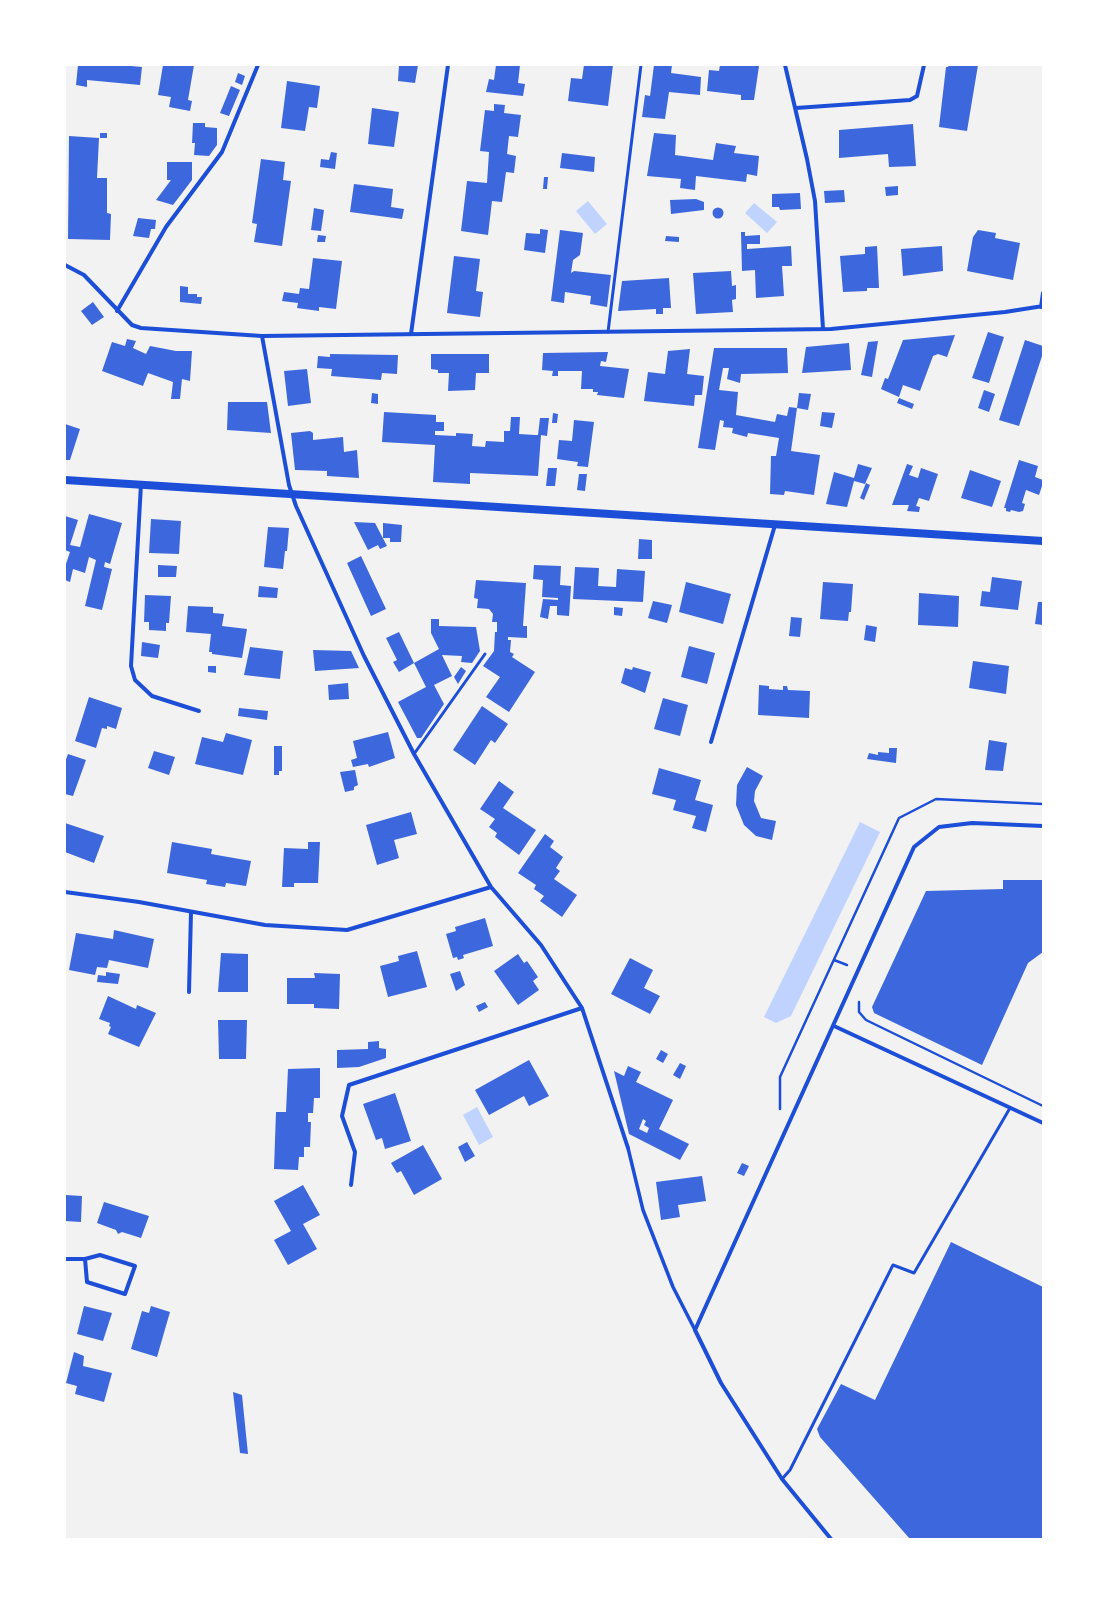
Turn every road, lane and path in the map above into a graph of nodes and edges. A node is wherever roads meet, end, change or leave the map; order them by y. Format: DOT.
graph roads {
  1 [pos="258,65"];
  2 [pos="448,65"];
  3 [pos="642,65"];
  4 [pos="785,65"];
  5 [pos="924,65"];
  6 [pos="796,108"];
  7 [pos="65,265"];
  8 [pos="1043,292"];
  9 [pos="1042,307"];
  10 [pos="117,311"];
  11 [pos="823,329"];
  12 [pos="608,332"];
  13 [pos="411,334"];
  14 [pos="262,336"];
  15 [pos="65,480"];
  16 [pos="141,483"];
  17 [pos="292,495"];
  18 [pos="775,525"];
  19 [pos="1043,541"];
  20 [pos="484,654"];
  21 [pos="200,711"];
  22 [pos="711,742"];
  23 [pos="414,754"];
  24 [pos="1043,826"];
  25 [pos="492,887"];
  26 [pos="65,892"];
  27 [pos="191,912"];
  28 [pos="834,960"];
  29 [pos="860,969"];
  30 [pos="189,992"];
  31 [pos="859,1000"];
  32 [pos="582,1008"];
  33 [pos="834,1026"];
  34 [pos="1043,1106"];
  35 [pos="1010,1108"];
  36 [pos="1043,1123"];
  37 [pos="628,1148"];
  38 [pos="351,1185"];
  39 [pos="65,1259"];
  40 [pos="85,1259"];
  41 [pos="695,1330"];
  42 [pos="782,1480"];
  43 [pos="831,1539"];
  1 -- 10 [label="street"];
  2 -- 13 [label="street"];
  3 -- 12 [label="lane"];
  4 -- 6 [label="street"];
  5 -- 6 [label="street"];
  6 -- 11 [label="street"];
  7 -- 10 [label="street"];
  8 -- 9 [label="street"];
  9 -- 11 [label="street"];
  10 -- 14 [label="street"];
  11 -- 12 [label="street"];
  12 -- 13 [label="street"];
  13 -- 14 [label="street"];
  14 -- 17 [label="street"];
  15 -- 16 [label="main road"];
  16 -- 17 [label="main road"];
  16 -- 21 [label="street"];
  17 -- 18 [label="main road"];
  17 -- 23 [label="street"];
  18 -- 19 [label="main road"];
  18 -- 22 [label="street"];
  20 -- 23 [label="lane"];
  23 -- 25 [label="street"];
  24 -- 29 [label="street"];
  25 -- 27 [label="street"];
  25 -- 32 [label="street"];
  26 -- 27 [label="street"];
  27 -- 30 [label="street"];
  28 -- 29 [label="path"];
  29 -- 33 [label="street"];
  31 -- 34 [label="path"];
  32 -- 37 [label="street"];
  32 -- 38 [label="street"];
  33 -- 35 [label="street"];
  33 -- 41 [label="street"];
  35 -- 36 [label="street"];
  35 -- 42 [label="lane"];
  37 -- 41 [label="street"];
  39 -- 40 [label="street"];
  40 -- 40 [label="street"];
  41 -- 42 [label="street"];
  42 -- 43 [label="street"];
}
